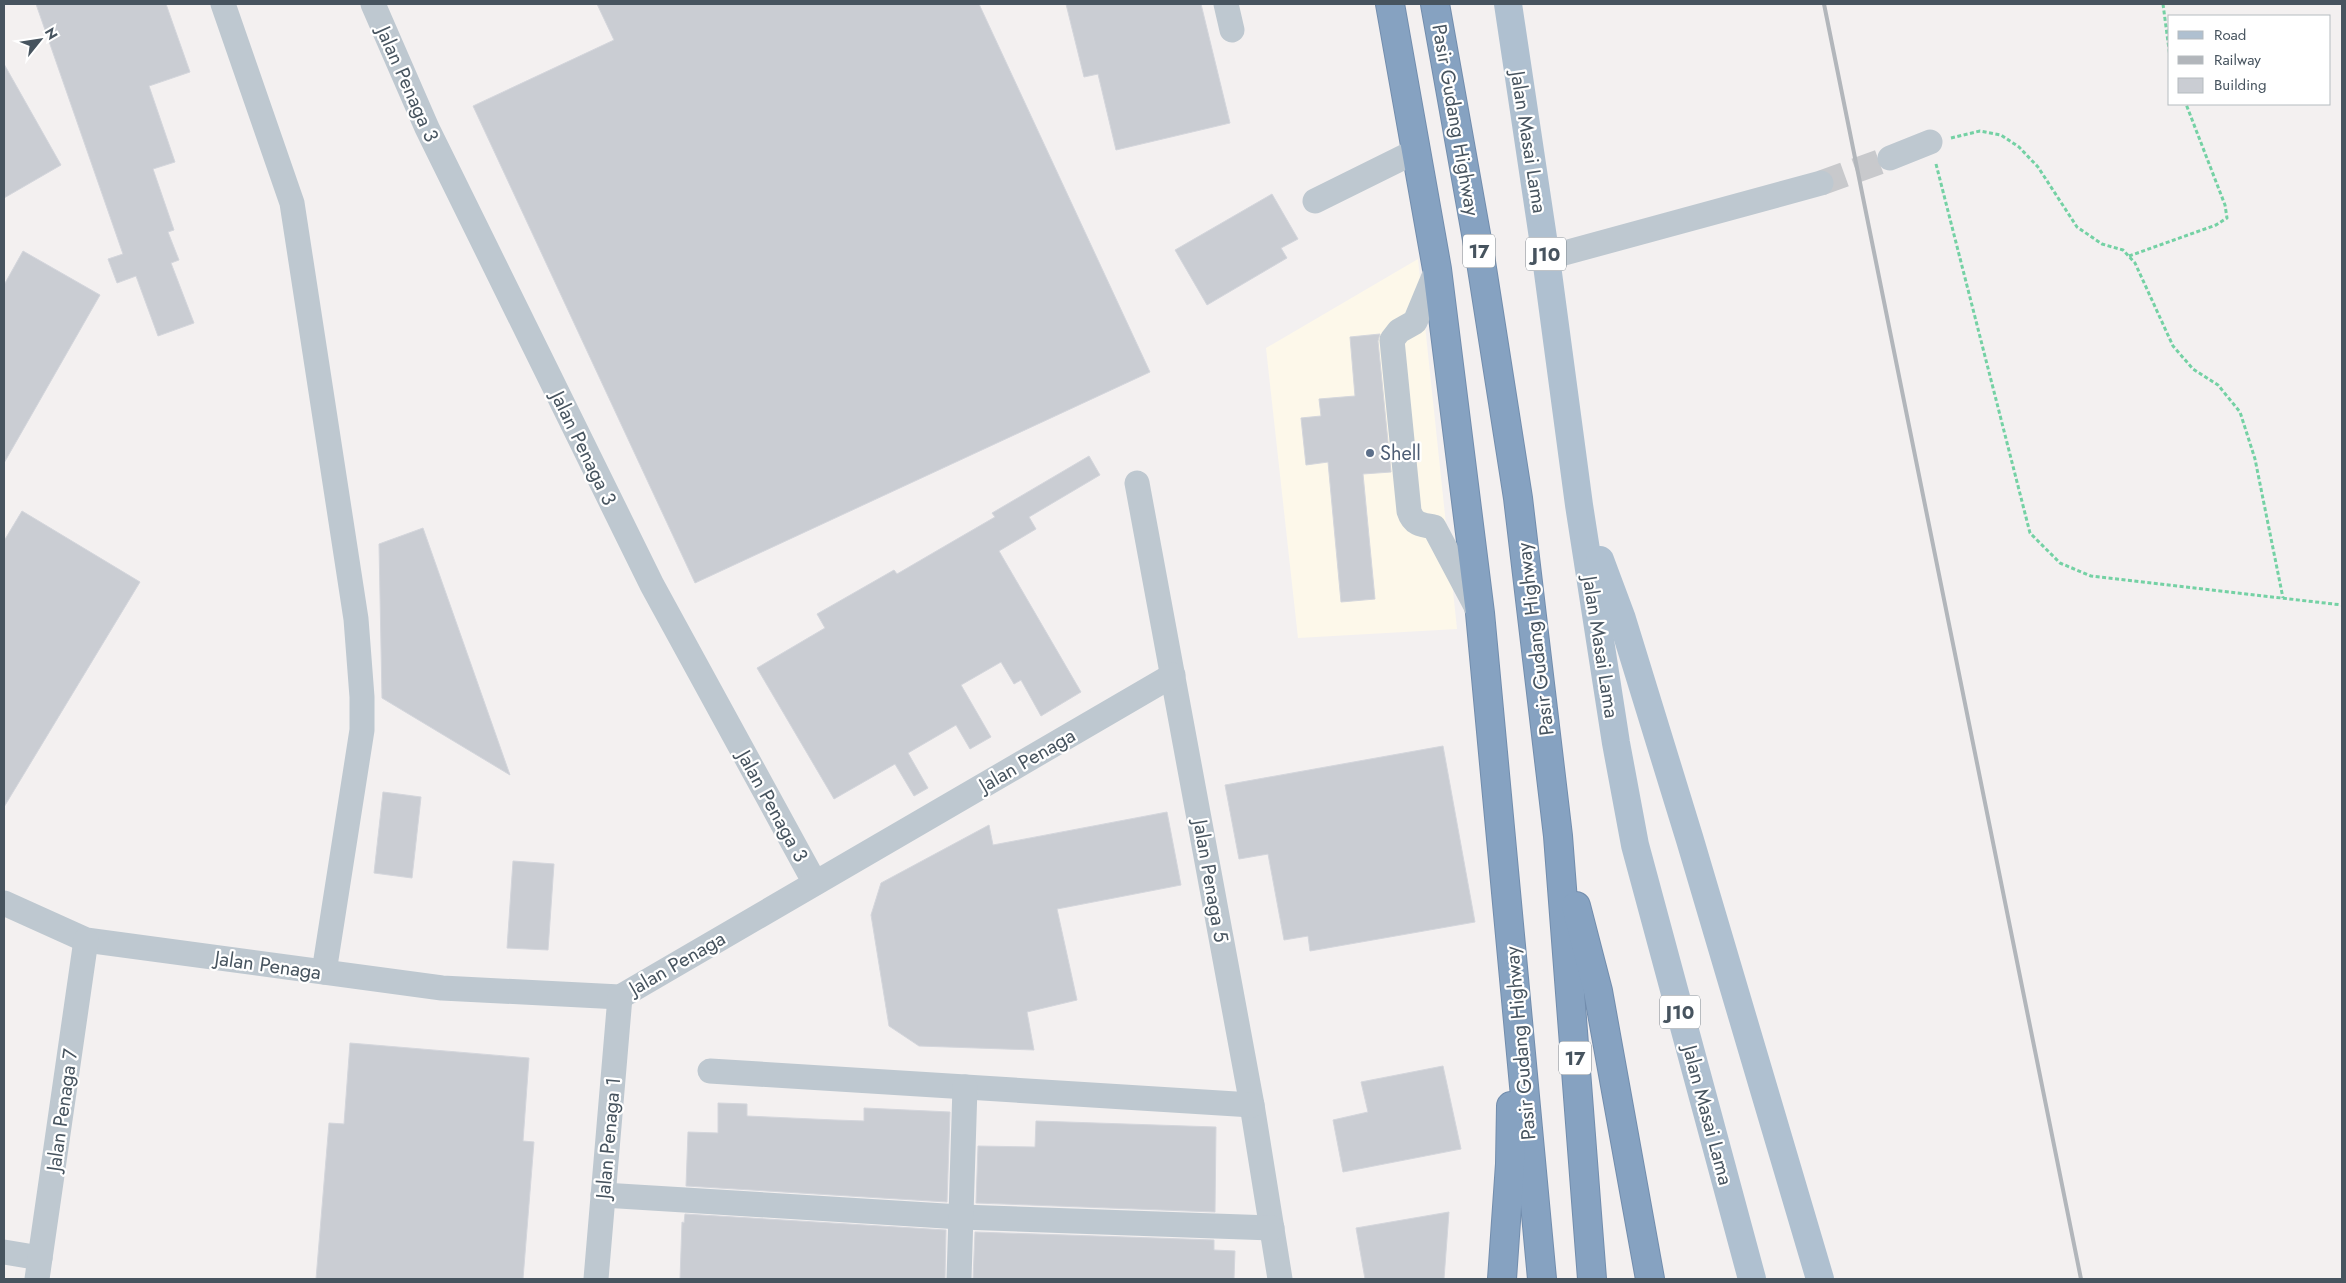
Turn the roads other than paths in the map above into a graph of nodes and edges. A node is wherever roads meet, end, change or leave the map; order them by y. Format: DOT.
graph roads {
  1 [pos="224,4"];
  2 [pos="373,4"];
  3 [pos="1226,4"];
  4 [pos="1390,4"];
  5 [pos="1435,4"];
  6 [pos="1508,4"];
  7 [pos="1232,30"];
  8 [pos="1930,142"];
  9 [pos="1416,151"];
  10 [pos="1890,158"];
  11 [pos="1821,183"];
  12 [pos="1315,202"];
  13 [pos="1546,258"];
  14 [pos="1437,269"];
  15 [pos="1136,483"];
  16 [pos="1579,505"];
  17 [pos="1480,614"];
  18 [pos="1173,675"];
  19 [pos="1659,739"];
  20 [pos="1616,743"];
  21 [pos="1558,836"];
  22 [pos="815,883"];
  23 [pos="4,903"];
  24 [pos="86,940"];
  25 [pos="324,972"];
  26 [pos="1514,975"];
  27 [pos="620,997"];
  28 [pos="710,1071"];
  29 [pos="966,1087"];
  30 [pos="1252,1105"];
  31 [pos="603,1195"];
  32 [pos="961,1217"];
  33 [pos="1272,1228"];
  34 [pos="4,1252"];
  35 [pos="39,1268"];
  36 [pos="596,1279"];
  37 [pos="959,1279"];
  38 [pos="1280,1279"];
  39 [pos="1502,1279"];
  40 [pos="1542,1279"];
  41 [pos="1592,1279"];
  42 [pos="1650,1279"];
  43 [pos="1752,1279"];
  44 [pos="1820,1279"];
  1 -- 25 [label="street"];
  2 -- 22 [label="street, Jalan Penaga 3"];
  3 -- 7 [label="street"];
  4 -- 9 [label="highway, Pasir Gudang Highway / 17"];
  5 -- 21 [label="highway, Pasir Gudang Highway / 17"];
  6 -- 13 [label="main road, Jalan Masai Lama / J10"];
  8 -- 10 [label="street"];
  9 -- 12 [label="street"];
  9 -- 14 [label="highway, Pasir Gudang Highway / 17"];
  11 -- 13 [label="street"];
  13 -- 16 [label="main road, Jalan Masai Lama / J10"];
  14 -- 17 [label="highway, Pasir Gudang Highway / 17"];
  14 -- 17 [label="street"];
  15 -- 18 [label="street, Jalan Penaga 5"];
  16 -- 19 [label="main road"];
  16 -- 20 [label="main road, Jalan Masai Lama / J10"];
  17 -- 26 [label="highway, Pasir Gudang Highway / 17"];
  18 -- 22 [label="street, Jalan Penaga"];
  18 -- 30 [label="street, Jalan Penaga 5"];
  19 -- 20 [label="main road"];
  19 -- 44 [label="main road"];
  20 -- 43 [label="main road, Jalan Masai Lama / J10"];
  21 -- 41 [label="highway, Pasir Gudang Highway / 17"];
  21 -- 42 [label="highway"];
  22 -- 27 [label="street, Jalan Penaga"];
  23 -- 24 [label="street, Jalan Penaga"];
  24 -- 25 [label="street, Jalan Penaga"];
  24 -- 35 [label="street, Jalan Penaga 7"];
  25 -- 27 [label="street, Jalan Penaga"];
  26 -- 39 [label="highway"];
  26 -- 40 [label="highway, Pasir Gudang Highway / 17"];
  27 -- 31 [label="street, Jalan Penaga 1"];
  28 -- 29 [label="street"];
  29 -- 30 [label="street"];
  29 -- 32 [label="street"];
  30 -- 33 [label="street, Jalan Penaga 5"];
  31 -- 32 [label="street"];
  31 -- 36 [label="street, Jalan Penaga 1"];
  32 -- 33 [label="street"];
  32 -- 37 [label="street"];
  33 -- 38 [label="street, Jalan Penaga 5"];
  34 -- 35 [label="street"];
}
